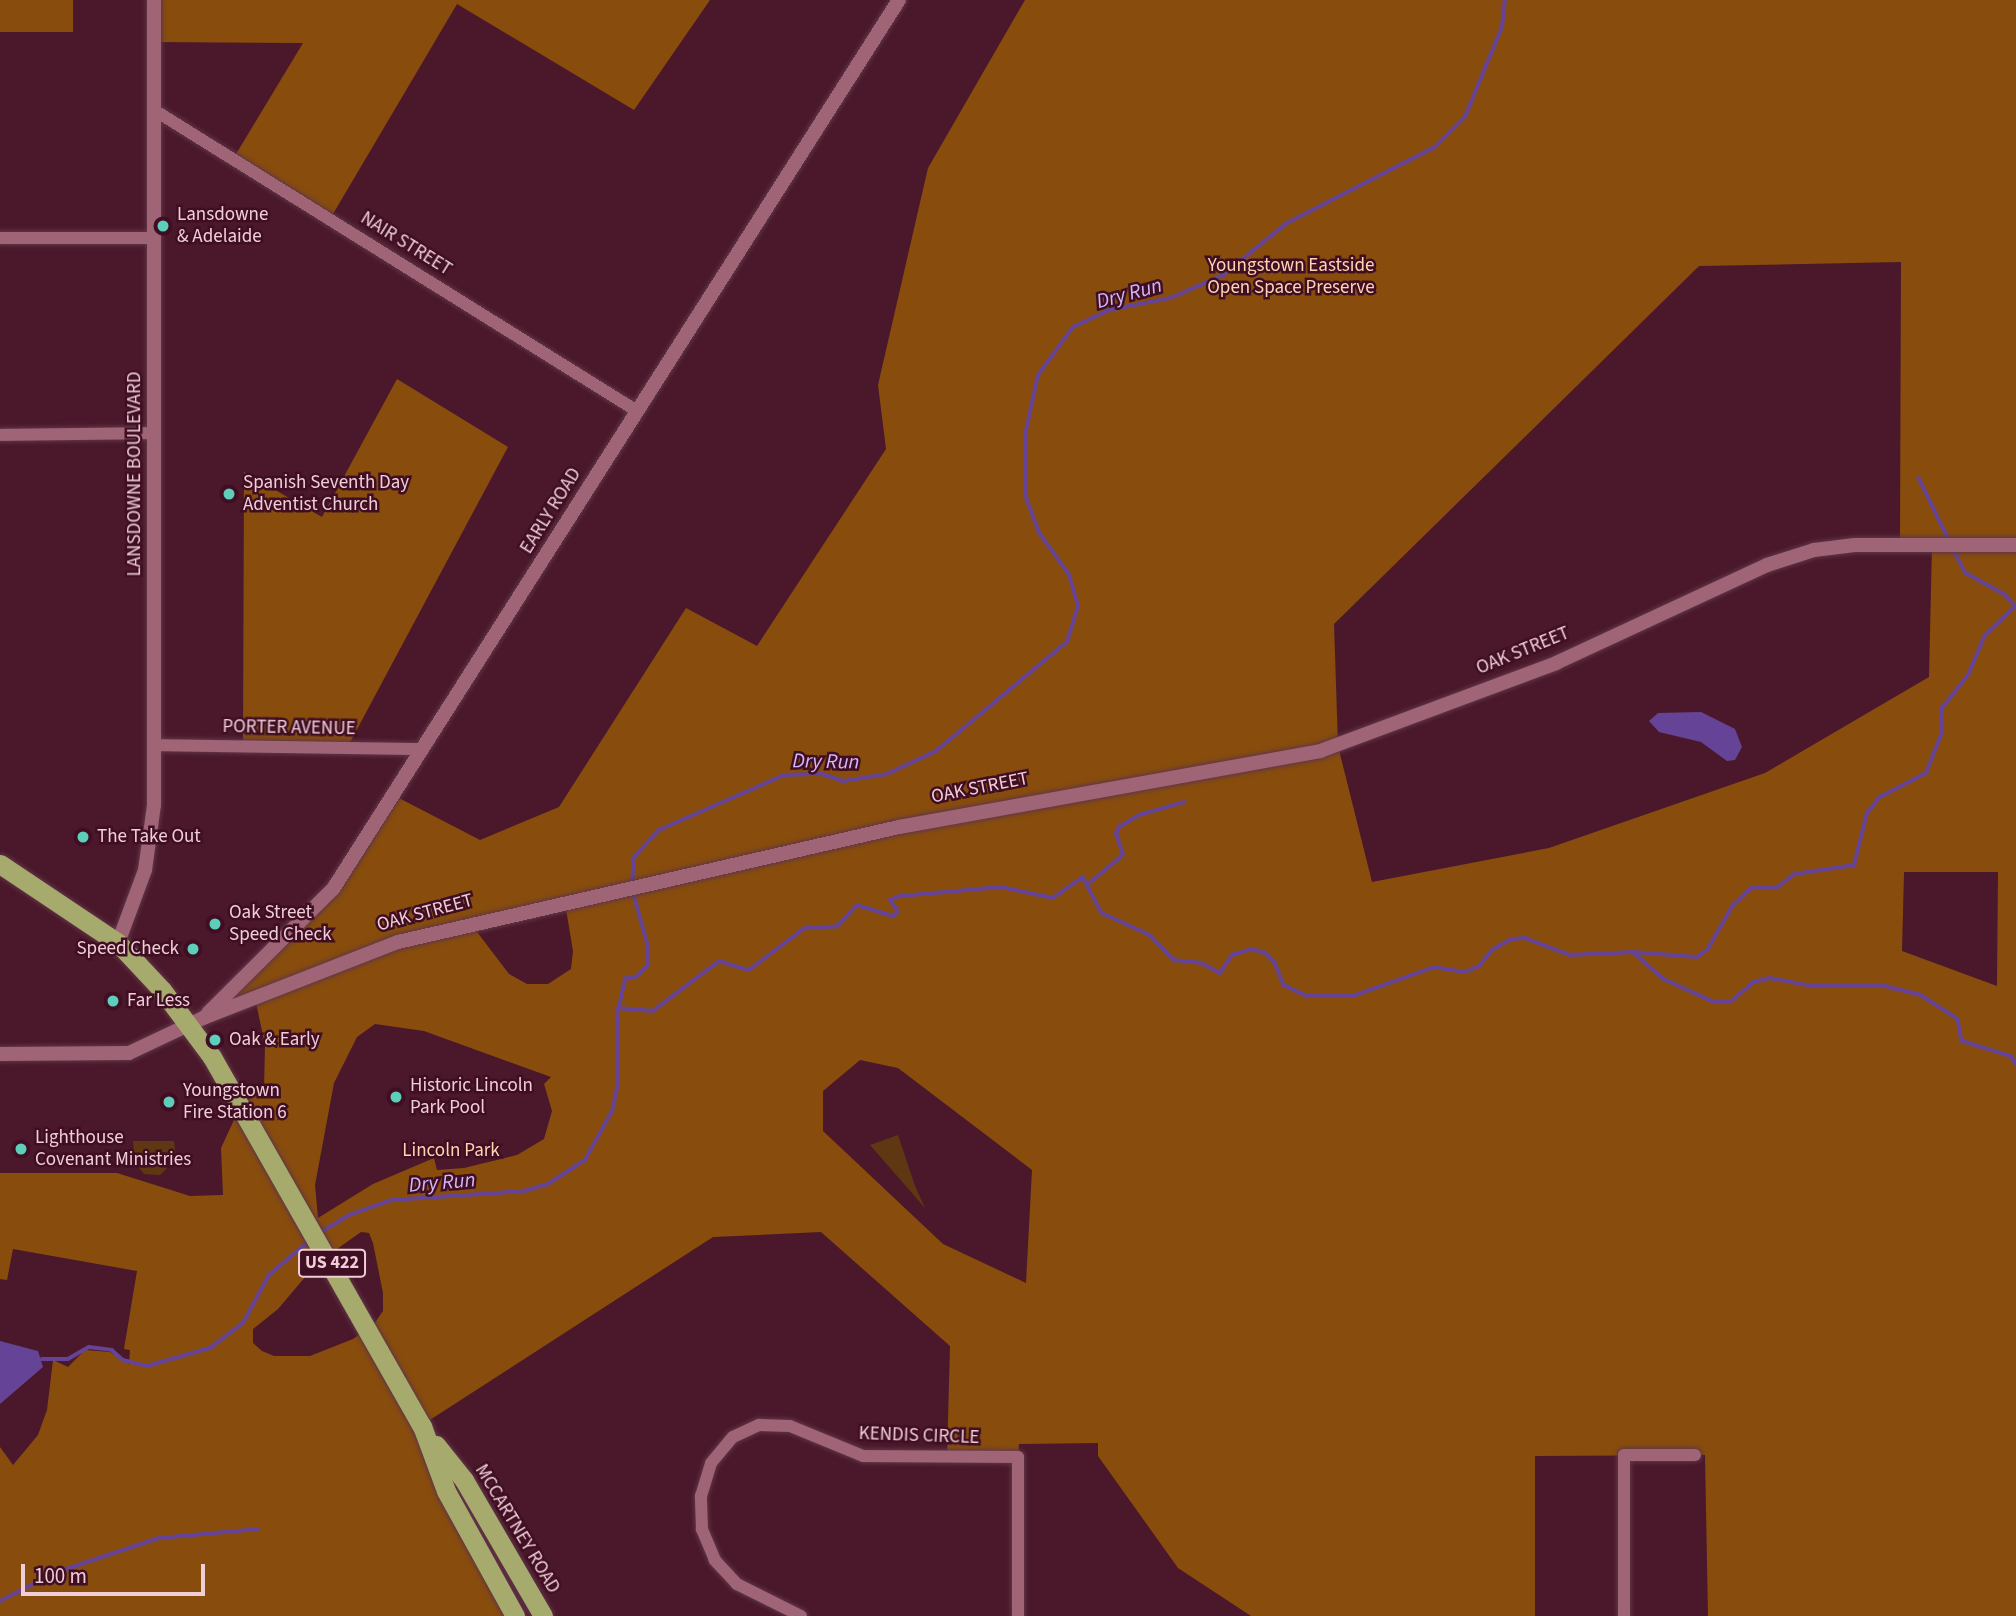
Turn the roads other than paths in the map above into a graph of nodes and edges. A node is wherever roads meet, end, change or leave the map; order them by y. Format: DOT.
graph roads {
  1 [pos="154,0"];
  2 [pos="899,0"];
  3 [pos="155,110"];
  4 [pos="0,238"];
  5 [pos="154,239"];
  6 [pos="637,411"];
  7 [pos="154,433"];
  8 [pos="0,435"];
  9 [pos="2016,545"];
  10 [pos="155,745"];
  11 [pos="422,749"];
  12 [pos="0,864"];
  13 [pos="118,943"];
  14 [pos="196,1022"];
  15 [pos="0,1054"];
  16 [pos="423,1428"];
  17 [pos="1695,1455"];
  18 [pos="515,1616"];
  19 [pos="543,1616"];
  20 [pos="801,1616"];
  21 [pos="1018,1616"];
  22 [pos="1624,1616"];
  1 -- 3 [label="street, LANSDOWNE BOULEVARD"];
  2 -- 6 [label="street, EARLY ROAD"];
  3 -- 5 [label="street, LANSDOWNE BOULEVARD"];
  3 -- 6 [label="street, NAIR STREET"];
  4 -- 5 [label="street"];
  5 -- 7 [label="street, LANSDOWNE BOULEVARD"];
  6 -- 11 [label="street, EARLY ROAD"];
  7 -- 8 [label="street"];
  7 -- 10 [label="street, LANSDOWNE BOULEVARD"];
  9 -- 14 [label="street, OAK STREET"];
  10 -- 11 [label="street, PORTER AVENUE"];
  10 -- 13 [label="street, LANSDOWNE BOULEVARD"];
  11 -- 14 [label="street, EARLY ROAD"];
  12 -- 13 [label="highway, US 422"];
  13 -- 14 [label="highway, US 422"];
  14 -- 15 [label="street, OAK STREET"];
  14 -- 16 [label="highway, MCCARTNEY ROAD / US 422"];
  16 -- 18 [label="highway, MCCARTNEY ROAD / US 422"];
  16 -- 19 [label="highway, MCCARTNEY ROAD / US 422"];
  17 -- 22 [label="street"];
  20 -- 21 [label="street, KENDIS CIRCLE"];
}
